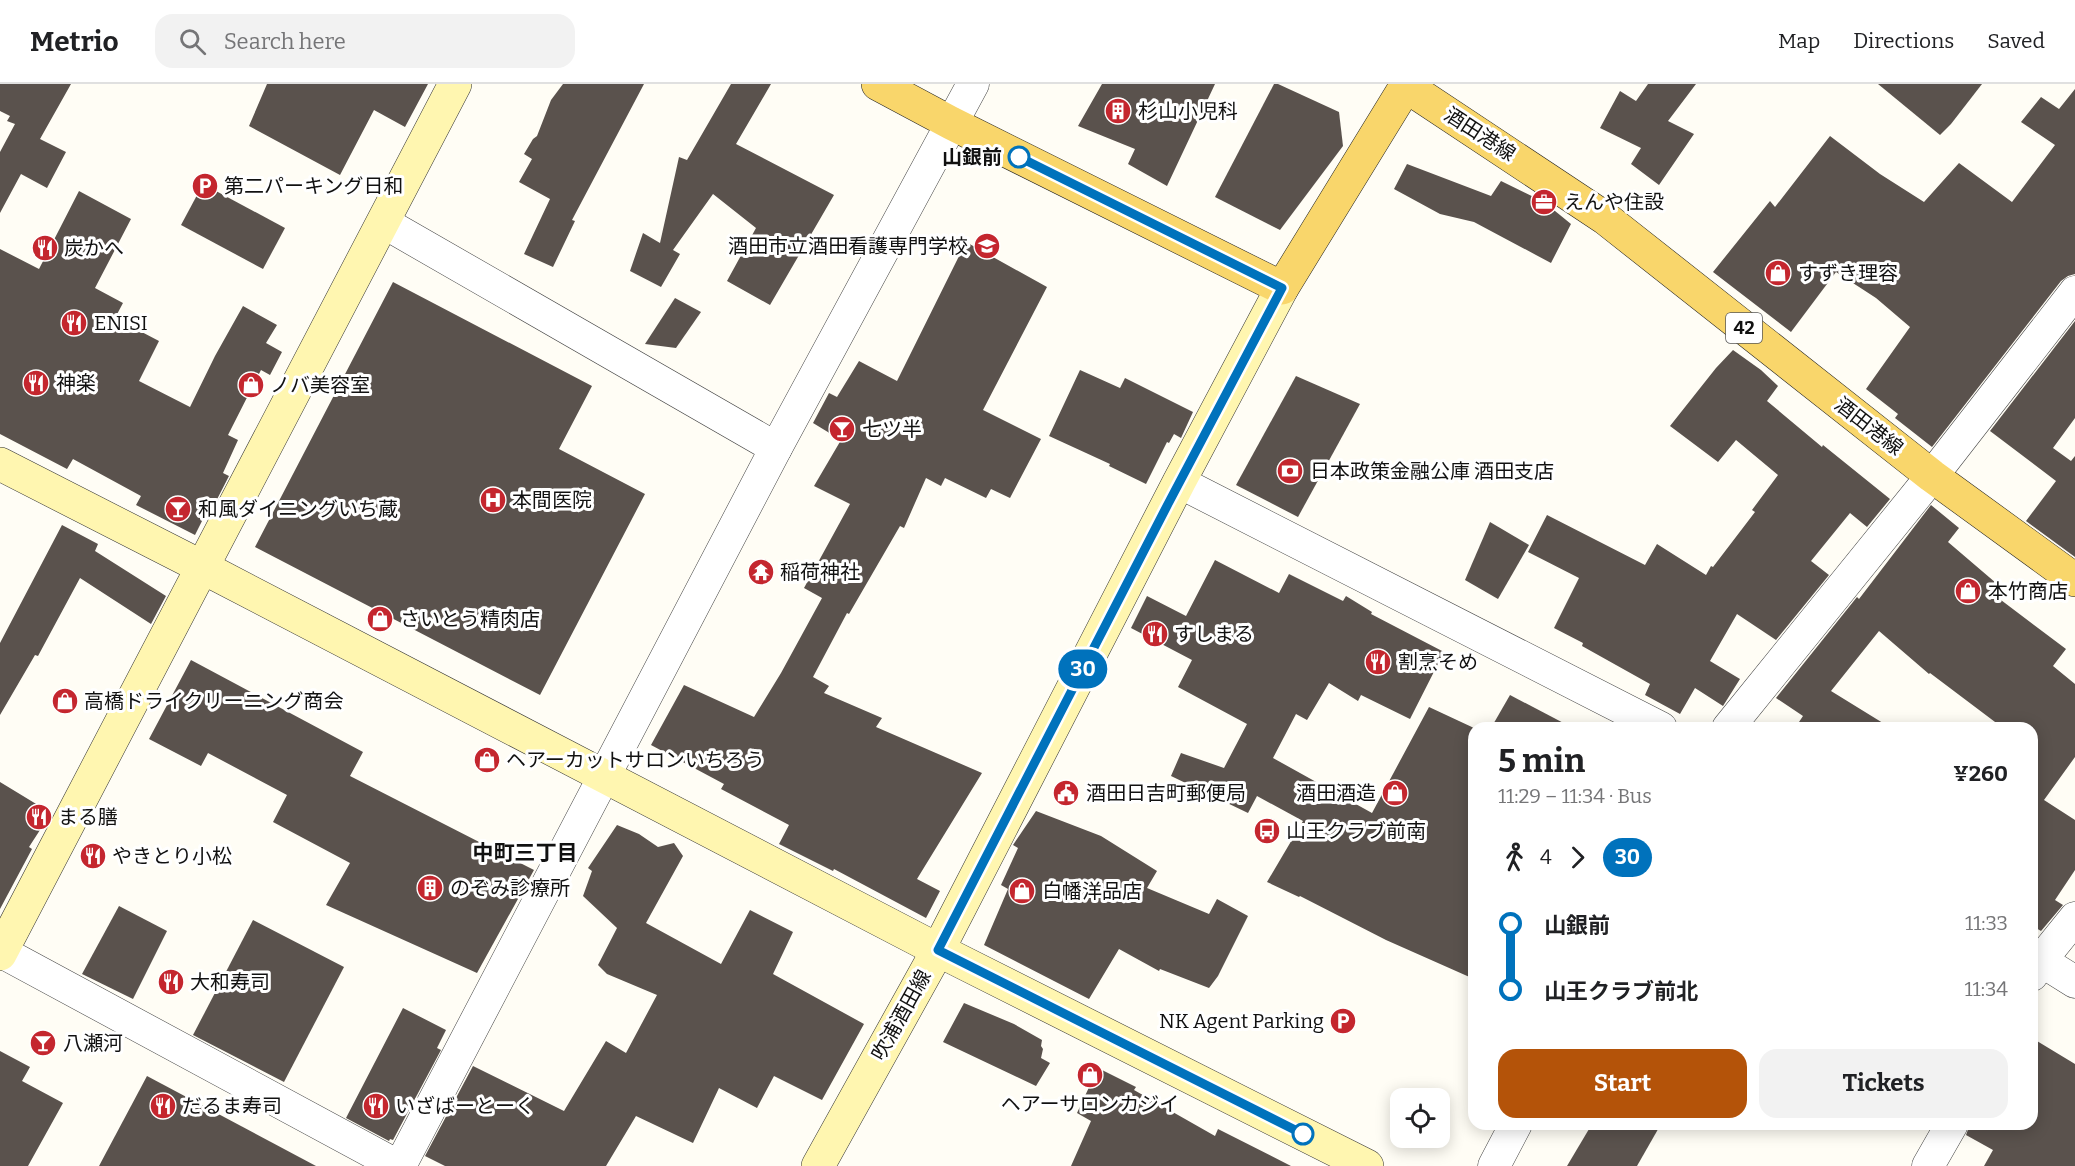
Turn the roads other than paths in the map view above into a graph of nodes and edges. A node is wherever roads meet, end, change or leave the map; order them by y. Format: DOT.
graph roads {
  1 [pos="455,84"];
  2 [pos="878,84"];
  3 [pos="973,84"];
  4 [pos="1406,85"];
  5 [pos="951,123"];
  6 [pos="383,222"];
  7 [pos="1282,288"];
  8 [pos="2075,292"];
  9 [pos="776,448"];
  10 [pos="0,464"];
  11 [pos="1932,476"];
  12 [pos="1179,482"];
  13 [pos="202,567"];
  14 [pos="2075,580"];
  15 [pos="1649,722"];
  16 [pos="1733,722"];
  17 [pos="603,776"];
  18 [pos="2075,918"];
  19 [pos="938,950"];
  20 [pos="0,952"];
  21 [pos="2038,960"];
  22 [pos="2038,964"];
  23 [pos="2075,982"];
  24 [pos="1513,1130"];
  25 [pos="1949,1130"];
  26 [pos="399,1166"];
  27 [pos="818,1166"];
  28 [pos="1366,1166"];
  29 [pos="1494,1166"];
  30 [pos="1928,1166"];
  1 -- 6 [label="street"];
  2 -- 5 [label="main road"];
  3 -- 5 [label="street"];
  4 -- 7 [label="main road, 酒田港線 / 42"];
  4 -- 11 [label="main road, 酒田港線 / 42"];
  5 -- 7 [label="main road"];
  5 -- 9 [label="street"];
  6 -- 9 [label="street"];
  6 -- 13 [label="street"];
  7 -- 12 [label="street, 吹浦酒田線"];
  8 -- 11 [label="street"];
  9 -- 17 [label="street"];
  10 -- 13 [label="street"];
  11 -- 14 [label="main road, 酒田港線 / 42"];
  11 -- 16 [label="street"];
  12 -- 15 [label="street"];
  12 -- 19 [label="street, 吹浦酒田線"];
  13 -- 17 [label="street"];
  13 -- 20 [label="street"];
  17 -- 19 [label="street"];
  17 -- 26 [label="street"];
  18 -- 21 [label="street"];
  19 -- 27 [label="street, 吹浦酒田線"];
  19 -- 28 [label="street"];
  20 -- 26 [label="street"];
  22 -- 23 [label="street"];
  24 -- 29 [label="street"];
  25 -- 30 [label="street"];
}
